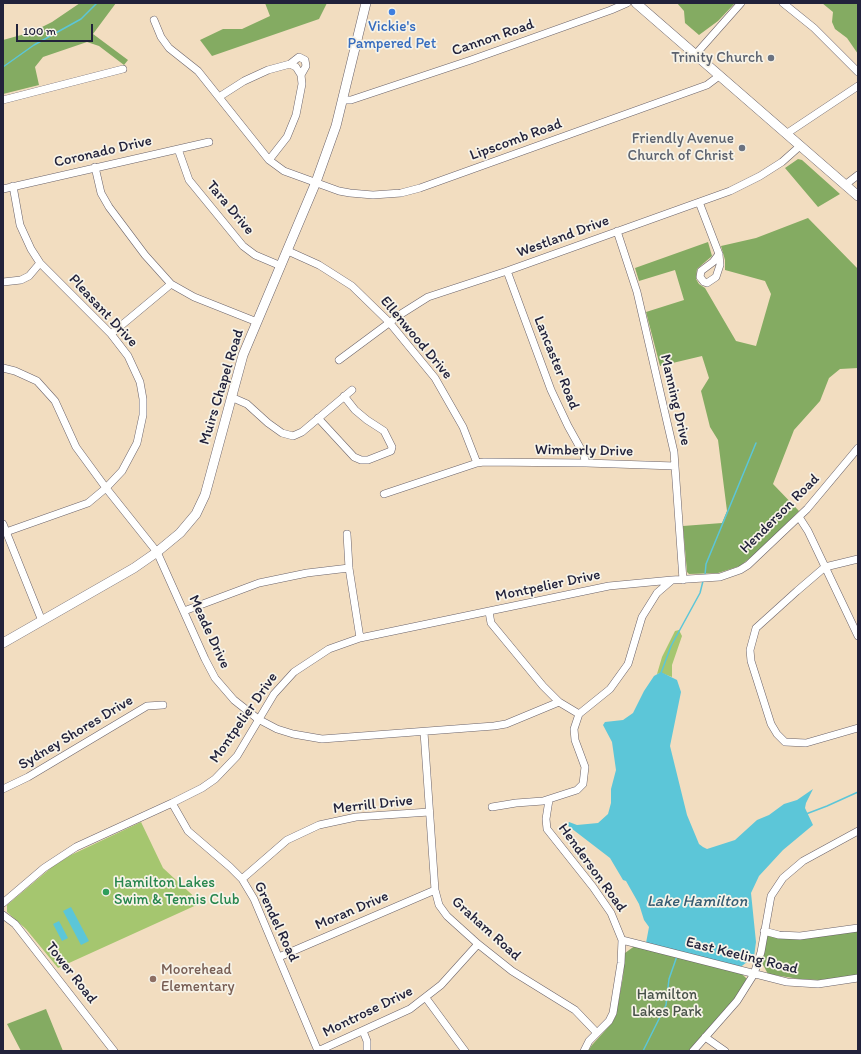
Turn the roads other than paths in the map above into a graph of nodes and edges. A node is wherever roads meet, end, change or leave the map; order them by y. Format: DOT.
graph roads {
  1 [pos="366,3"];
  2 [pos="626,3"];
  3 [pos="636,3"];
  4 [pos="741,3"];
  5 [pos="783,3"];
  6 [pos="154,20"];
  7 [pos="695,55"];
  8 [pos="290,64"];
  9 [pos="123,69"];
  10 [pos="858,72"];
  11 [pos="301,75"];
  12 [pos="719,76"];
  13 [pos="858,86"];
  14 [pos="220,97"];
  15 [pos="3,100"];
  16 [pos="343,100"];
  17 [pos="786,134"];
  18 [pos="208,142"];
  19 [pos="800,146"];
  20 [pos="178,149"];
  21 [pos="269,160"];
  22 [pos="96,167"];
  23 [pos="858,175"];
  24 [pos="316,182"];
  25 [pos="845,185"];
  26 [pos="13,186"];
  27 [pos="3,189"];
  28 [pos="858,196"];
  29 [pos="699,202"];
  30 [pos="617,231"];
  31 [pos="288,251"];
  32 [pos="719,254"];
  33 [pos="40,263"];
  34 [pos="281,266"];
  35 [pos="507,271"];
  36 [pos="3,282"];
  37 [pos="171,284"];
  38 [pos="257,322"];
  39 [pos="389,322"];
  40 [pos="110,334"];
  41 [pos="339,360"];
  42 [pos="3,368"];
  43 [pos="352,390"];
  44 [pos="344,396"];
  45 [pos="231,397"];
  46 [pos="318,418"];
  47 [pos="858,448"];
  48 [pos="477,463"];
  49 [pos="586,463"];
  50 [pos="675,466"];
  51 [pos="106,488"];
  52 [pos="384,494"];
  53 [pos="799,517"];
  54 [pos="3,524"];
  55 [pos="6,532"];
  56 [pos="347,534"];
  57 [pos="157,552"];
  58 [pos="858,559"];
  59 [pos="826,566"];
  60 [pos="349,568"];
  61 [pos="672,580"];
  62 [pos="682,580"];
  63 [pos="184,611"];
  64 [pos="489,612"];
  65 [pos="42,621"];
  66 [pos="858,636"];
  67 [pos="360,638"];
  68 [pos="3,643"];
  69 [pos="559,702"];
  70 [pos="163,705"];
  71 [pos="579,714"];
  72 [pos="258,719"];
  73 [pos="858,728"];
  74 [pos="424,732"];
  75 [pos="3,790"];
  76 [pos="549,800"];
  77 [pos="172,803"];
  78 [pos="492,807"];
  79 [pos="429,812"];
  80 [pos="858,831"];
  81 [pos="242,879"];
  82 [pos="435,890"];
  83 [pos="3,904"];
  84 [pos="3,915"];
  85 [pos="858,928"];
  86 [pos="764,931"];
  87 [pos="622,940"];
  88 [pos="478,944"];
  89 [pos="279,957"];
  90 [pos="754,974"];
  91 [pos="858,978"];
  92 [pos="426,998"];
  93 [pos="363,1031"];
  94 [pos="597,1033"];
  95 [pos="705,1037"];
  96 [pos="114,1051"];
  97 [pos="318,1051"];
  98 [pos="368,1051"];
  99 [pos="465,1051"];
  100 [pos="584,1051"];
  101 [pos="693,1051"];
  102 [pos="725,1051"];
  1 -- 16 [label="main road, Muirs Chapel Road"];
  2 -- 16 [label="street, Cannon Road"];
  3 -- 7 [label="main road"];
  4 -- 7 [label="street"];
  5 -- 10 [label="street"];
  6 -- 14 [label="street, Lipscomb Road"];
  7 -- 12 [label="main road"];
  8 -- 11 [label="street"];
  8 -- 11 [label="street"];
  8 -- 14 [label="street"];
  9 -- 15 [label="street"];
  11 -- 21 [label="street"];
  12 -- 17 [label="main road"];
  12 -- 24 [label="street, Lipscomb Road"];
  13 -- 17 [label="street"];
  14 -- 21 [label="street, Lipscomb Road"];
  16 -- 24 [label="main road, Muirs Chapel Road"];
  17 -- 19 [label="main road"];
  18 -- 20 [label="street, Coronado Drive"];
  19 -- 25 [label="main road"];
  19 -- 29 [label="street, Westland Drive"];
  20 -- 22 [label="street, Coronado Drive"];
  20 -- 34 [label="street, Tara Drive"];
  21 -- 24 [label="street, Lipscomb Road"];
  22 -- 26 [label="street, Coronado Drive"];
  22 -- 37 [label="street"];
  23 -- 25 [label="street"];
  24 -- 31 [label="main road, Muirs Chapel Road"];
  25 -- 28 [label="main road"];
  26 -- 27 [label="street, Coronado Drive"];
  26 -- 33 [label="street, Pleasant Drive"];
  29 -- 30 [label="street, Westland Drive"];
  29 -- 32 [label="street"];
  30 -- 35 [label="street, Westland Drive"];
  30 -- 50 [label="street, Manning Drive"];
  31 -- 34 [label="main road, Muirs Chapel Road"];
  31 -- 39 [label="street, Ellenwood Drive"];
  33 -- 36 [label="street"];
  33 -- 40 [label="street, Pleasant Drive"];
  34 -- 38 [label="main road, Muirs Chapel Road"];
  35 -- 39 [label="street, Westland Drive"];
  35 -- 49 [label="street, Lancaster Road"];
  37 -- 38 [label="street"];
  37 -- 40 [label="street"];
  38 -- 45 [label="main road, Muirs Chapel Road"];
  39 -- 41 [label="street, Westland Drive"];
  39 -- 48 [label="street, Ellenwood Drive"];
  40 -- 51 [label="street, Pleasant Drive"];
  42 -- 51 [label="street, Meade Drive"];
  43 -- 44 [label="street"];
  44 -- 46 [label="street"];
  44 -- 46 [label="street"];
  45 -- 46 [label="street"];
  45 -- 57 [label="main road, Muirs Chapel Road"];
  47 -- 53 [label="street, Henderson Road"];
  48 -- 49 [label="street, Wimberly Drive"];
  48 -- 52 [label="street"];
  49 -- 50 [label="street, Wimberly Drive"];
  50 -- 62 [label="street, Manning Drive"];
  51 -- 55 [label="street, Pleasant Drive"];
  51 -- 57 [label="street, Meade Drive"];
  53 -- 59 [label="street"];
  53 -- 62 [label="street, Henderson Road"];
  54 -- 55 [label="street"];
  55 -- 65 [label="street"];
  56 -- 60 [label="street"];
  57 -- 63 [label="street, Meade Drive"];
  57 -- 65 [label="main road, Muirs Chapel Road"];
  58 -- 59 [label="street"];
  59 -- 66 [label="street"];
  59 -- 73 [label="street"];
  60 -- 63 [label="street"];
  60 -- 67 [label="street"];
  61 -- 62 [label="street, Henderson Road"];
  61 -- 64 [label="street, Montpelier Drive"];
  61 -- 71 [label="street"];
  63 -- 72 [label="street, Meade Drive"];
  64 -- 67 [label="street, Montpelier Drive"];
  64 -- 69 [label="street"];
  65 -- 68 [label="main road, Muirs Chapel Road"];
  67 -- 72 [label="street, Montpelier Drive"];
  69 -- 71 [label="street"];
  69 -- 74 [label="street, Meade Drive"];
  70 -- 75 [label="street, Sydney Shores Drive"];
  71 -- 76 [label="street"];
  72 -- 74 [label="street, Meade Drive"];
  72 -- 77 [label="street, Montpelier Drive"];
  74 -- 79 [label="street, Graham Road"];
  76 -- 78 [label="street"];
  76 -- 87 [label="street, Henderson Road"];
  77 -- 81 [label="street, Grendel Road"];
  77 -- 83 [label="street, Montpelier Drive"];
  79 -- 81 [label="street, Merrill Drive"];
  79 -- 82 [label="street, Graham Road"];
  80 -- 86 [label="street"];
  81 -- 89 [label="street, Grendel Road"];
  82 -- 88 [label="street, Graham Road"];
  82 -- 89 [label="street, Moran Drive"];
  84 -- 96 [label="street, Tower Road"];
  85 -- 86 [label="street"];
  86 -- 90 [label="street"];
  87 -- 90 [label="street, East Keeling Road"];
  87 -- 94 [label="street, Henderson Road"];
  88 -- 92 [label="street, Montrose Drive"];
  88 -- 94 [label="street, Graham Road"];
  89 -- 97 [label="street, Grendel Road"];
  90 -- 91 [label="street, East Keeling Road"];
  90 -- 95 [label="street"];
  92 -- 93 [label="street, Montrose Drive"];
  92 -- 99 [label="street"];
  93 -- 97 [label="street, Montrose Drive"];
  93 -- 98 [label="street"];
  94 -- 100 [label="street, Henderson Road"];
  95 -- 101 [label="street"];
  95 -- 102 [label="street"];
}
